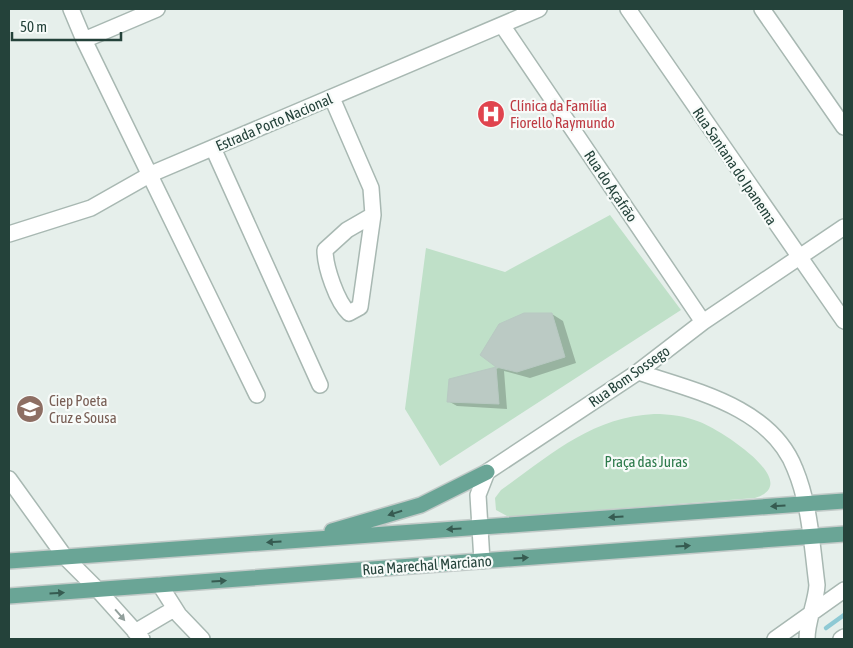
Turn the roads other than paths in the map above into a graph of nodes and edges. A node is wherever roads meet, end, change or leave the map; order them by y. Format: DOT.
graph roads {
  1 [pos="71,9"];
  2 [pos="157,9"];
  3 [pos="539,9"];
  4 [pos="628,9"];
  5 [pos="762,9"];
  6 [pos="502,25"];
  7 [pos="84,40"];
  8 [pos="332,98"];
  9 [pos="844,127"];
  10 [pos="214,148"];
  11 [pos="151,174"];
  12 [pos="372,215"];
  13 [pos="844,227"];
  14 [pos="9,234"];
  15 [pos="799,258"];
  16 [pos="844,321"];
  17 [pos="703,322"];
  18 [pos="638,372"];
  19 [pos="320,385"];
  20 [pos="257,394"];
  21 [pos="487,472"];
  22 [pos="9,479"];
  23 [pos="844,501"];
  24 [pos="805,504"];
  25 [pos="479,527"];
  26 [pos="844,534"];
  27 [pos="810,537"];
  28 [pos="295,540"];
  29 [pos="65,557"];
  30 [pos="9,561"];
  31 [pos="482,561"];
  32 [pos="160,585"];
  33 [pos="98,590"];
  34 [pos="844,590"];
  35 [pos="9,596"];
  36 [pos="174,609"];
  37 [pos="811,614"];
  38 [pos="138,636"];
  39 [pos="202,639"];
  40 [pos="775,639"];
  41 [pos="806,639"];
  1 -- 7 [label="street"];
  2 -- 7 [label="street"];
  3 -- 6 [label="street, Estrada Porto Nacional"];
  4 -- 15 [label="street, Rua Santana do Ipanema"];
  5 -- 9 [label="street"];
  6 -- 8 [label="street, Estrada Porto Nacional"];
  6 -- 17 [label="street, Rua do Açafrão"];
  7 -- 11 [label="street"];
  8 -- 10 [label="street, Estrada Porto Nacional"];
  8 -- 12 [label="street"];
  10 -- 11 [label="street, Estrada Porto Nacional"];
  10 -- 19 [label="street"];
  11 -- 14 [label="street, Estrada Porto Nacional"];
  11 -- 20 [label="street"];
  12 -- 12 [label="street"];
  13 -- 15 [label="street, Rua Bom Sossego"];
  15 -- 16 [label="street, Rua Santana do Ipanema"];
  15 -- 17 [label="street, Rua Bom Sossego"];
  17 -- 18 [label="street, Rua Bom Sossego"];
  18 -- 21 [label="street, Rua Bom Sossego"];
  18 -- 24 [label="street"];
  21 -- 25 [label="street"];
  21 -- 28 [label="main road, one-way"];
  22 -- 29 [label="street"];
  23 -- 24 [label="main road"];
  24 -- 25 [label="main road, one-way"];
  24 -- 27 [label="street"];
  25 -- 28 [label="main road, one-way"];
  25 -- 31 [label="street"];
  26 -- 27 [label="main road, Rua Marechal Marciano"];
  31 -- 27 [label="main road, Rua Marechal Marciano, one-way"];
  27 -- 37 [label="street"];
  28 -- 29 [label="main road, one-way"];
  29 -- 30 [label="main road"];
  29 -- 33 [label="street"];
  32 -- 31 [label="main road, Rua Marechal Marciano, one-way"];
  32 -- 33 [label="main road, Rua Marechal Marciano"];
  32 -- 36 [label="street"];
  35 -- 33 [label="main road, Rua Marechal Marciano, one-way"];
  33 -- 38 [label="street, one-way"];
  34 -- 37 [label="street"];
  36 -- 38 [label="street"];
  36 -- 39 [label="street"];
  37 -- 40 [label="street"];
  37 -- 41 [label="street"];
}
